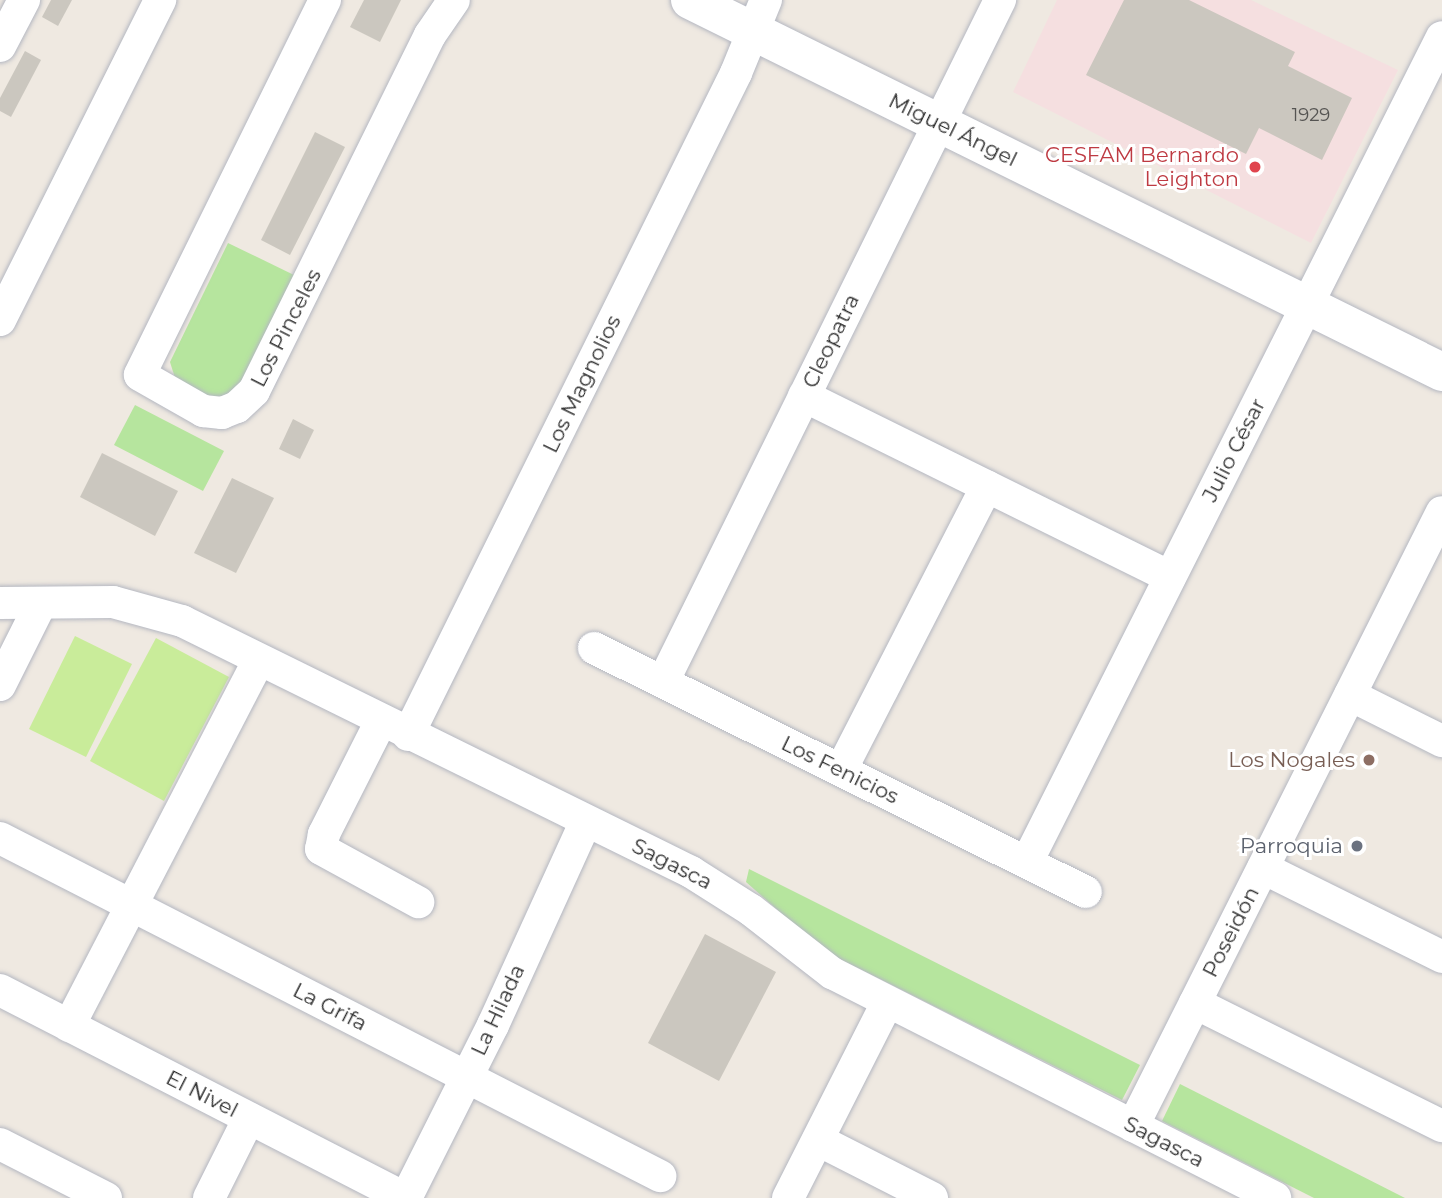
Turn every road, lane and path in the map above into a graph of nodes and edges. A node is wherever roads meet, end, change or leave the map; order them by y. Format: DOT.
graph roads {
  1 [pos="24,0"];
  2 [pos="160,0"];
  3 [pos="325,0"];
  4 [pos="454,0"];
  5 [pos="690,0"];
  6 [pos="1000,0"];
  7 [pos="759,15"];
  8 [pos="1442,37"];
  9 [pos="0,46"];
  10 [pos="937,123"];
  11 [pos="1307,304"];
  12 [pos="0,320"];
  13 [pos="1442,372"];
  14 [pos="804,396"];
  15 [pos="987,486"];
  16 [pos="1442,512"];
  17 [pos="1429,568"];
  18 [pos="1170,577"];
  19 [pos="0,603"];
  20 [pos="40,605"];
  21 [pos="594,648"];
  22 [pos="259,660"];
  23 [pos="663,682"];
  24 [pos="0,685"];
  25 [pos="1350,695"];
  26 [pos="381,721"];
  27 [pos="408,735"];
  28 [pos="1442,741"];
  29 [pos="841,770"];
  30 [pos="586,821"];
  31 [pos="0,838"];
  32 [pos="1027,862"];
  33 [pos="1263,868"];
  34 [pos="1086,892"];
  35 [pos="418,902"];
  36 [pos="132,905"];
  37 [pos="1442,957"];
  38 [pos="0,990"];
  39 [pos="887,1003"];
  40 [pos="1195,1003"];
  41 [pos="69,1026"];
  42 [pos="467,1077"];
  43 [pos="249,1118"];
  44 [pos="1133,1126"];
  45 [pos="1442,1126"];
  46 [pos="818,1140"];
  47 [pos="0,1144"];
  48 [pos="660,1175"];
  49 [pos="106,1198"];
  50 [pos="209,1198"];
  51 [pos="405,1198"];
  52 [pos="788,1198"];
  53 [pos="932,1198"];
  54 [pos="1275,1198"];
  1 -- 9 [label="street"];
  2 -- 12 [label="street"];
  3 -- 4 [label="street, Los Pinceles"];
  5 -- 7 [label="street, Miguel Ángel"];
  6 -- 10 [label="street, Cleopatra"];
  7 -- 10 [label="street, Miguel Ángel"];
  7 -- 27 [label="street, Los Magnolios"];
  8 -- 11 [label="street, Julio César"];
  10 -- 11 [label="street, Miguel Ángel"];
  10 -- 14 [label="street, Cleopatra"];
  11 -- 13 [label="street, Miguel Ángel"];
  11 -- 18 [label="street, Julio César"];
  14 -- 15 [label="street"];
  14 -- 23 [label="street, Cleopatra"];
  15 -- 18 [label="street"];
  15 -- 29 [label="street"];
  16 -- 17 [label="street, Poseidón"];
  17 -- 25 [label="street, Poseidón"];
  18 -- 32 [label="street, Julio César"];
  19 -- 20 [label="street, Sagasca"];
  20 -- 22 [label="street, Sagasca"];
  20 -- 24 [label="street"];
  21 -- 23 [label="street, Los Fenicios"];
  22 -- 26 [label="street, Sagasca"];
  22 -- 36 [label="street"];
  23 -- 29 [label="street, Los Fenicios"];
  25 -- 28 [label="street"];
  25 -- 33 [label="street, Poseidón"];
  26 -- 27 [label="street, Sagasca"];
  26 -- 35 [label="street"];
  27 -- 30 [label="street, Sagasca"];
  29 -- 32 [label="street, Los Fenicios"];
  30 -- 39 [label="street, Sagasca"];
  30 -- 42 [label="street, La Hilada"];
  31 -- 36 [label="street, La Grifa"];
  32 -- 34 [label="street, Los Fenicios"];
  33 -- 37 [label="street"];
  33 -- 40 [label="street, Poseidón"];
  36 -- 41 [label="street"];
  36 -- 42 [label="street, La Grifa"];
  38 -- 41 [label="street, El Nivel"];
  39 -- 44 [label="street, Sagasca"];
  39 -- 46 [label="street"];
  40 -- 44 [label="street, Poseidón"];
  40 -- 45 [label="street"];
  41 -- 43 [label="street, El Nivel"];
  42 -- 48 [label="street, La Grifa"];
  42 -- 51 [label="street, La Hilada"];
  43 -- 50 [label="street"];
  43 -- 51 [label="street, El Nivel"];
  44 -- 54 [label="street, Sagasca"];
  46 -- 52 [label="street"];
  46 -- 53 [label="street"];
  47 -- 49 [label="street"];
}
